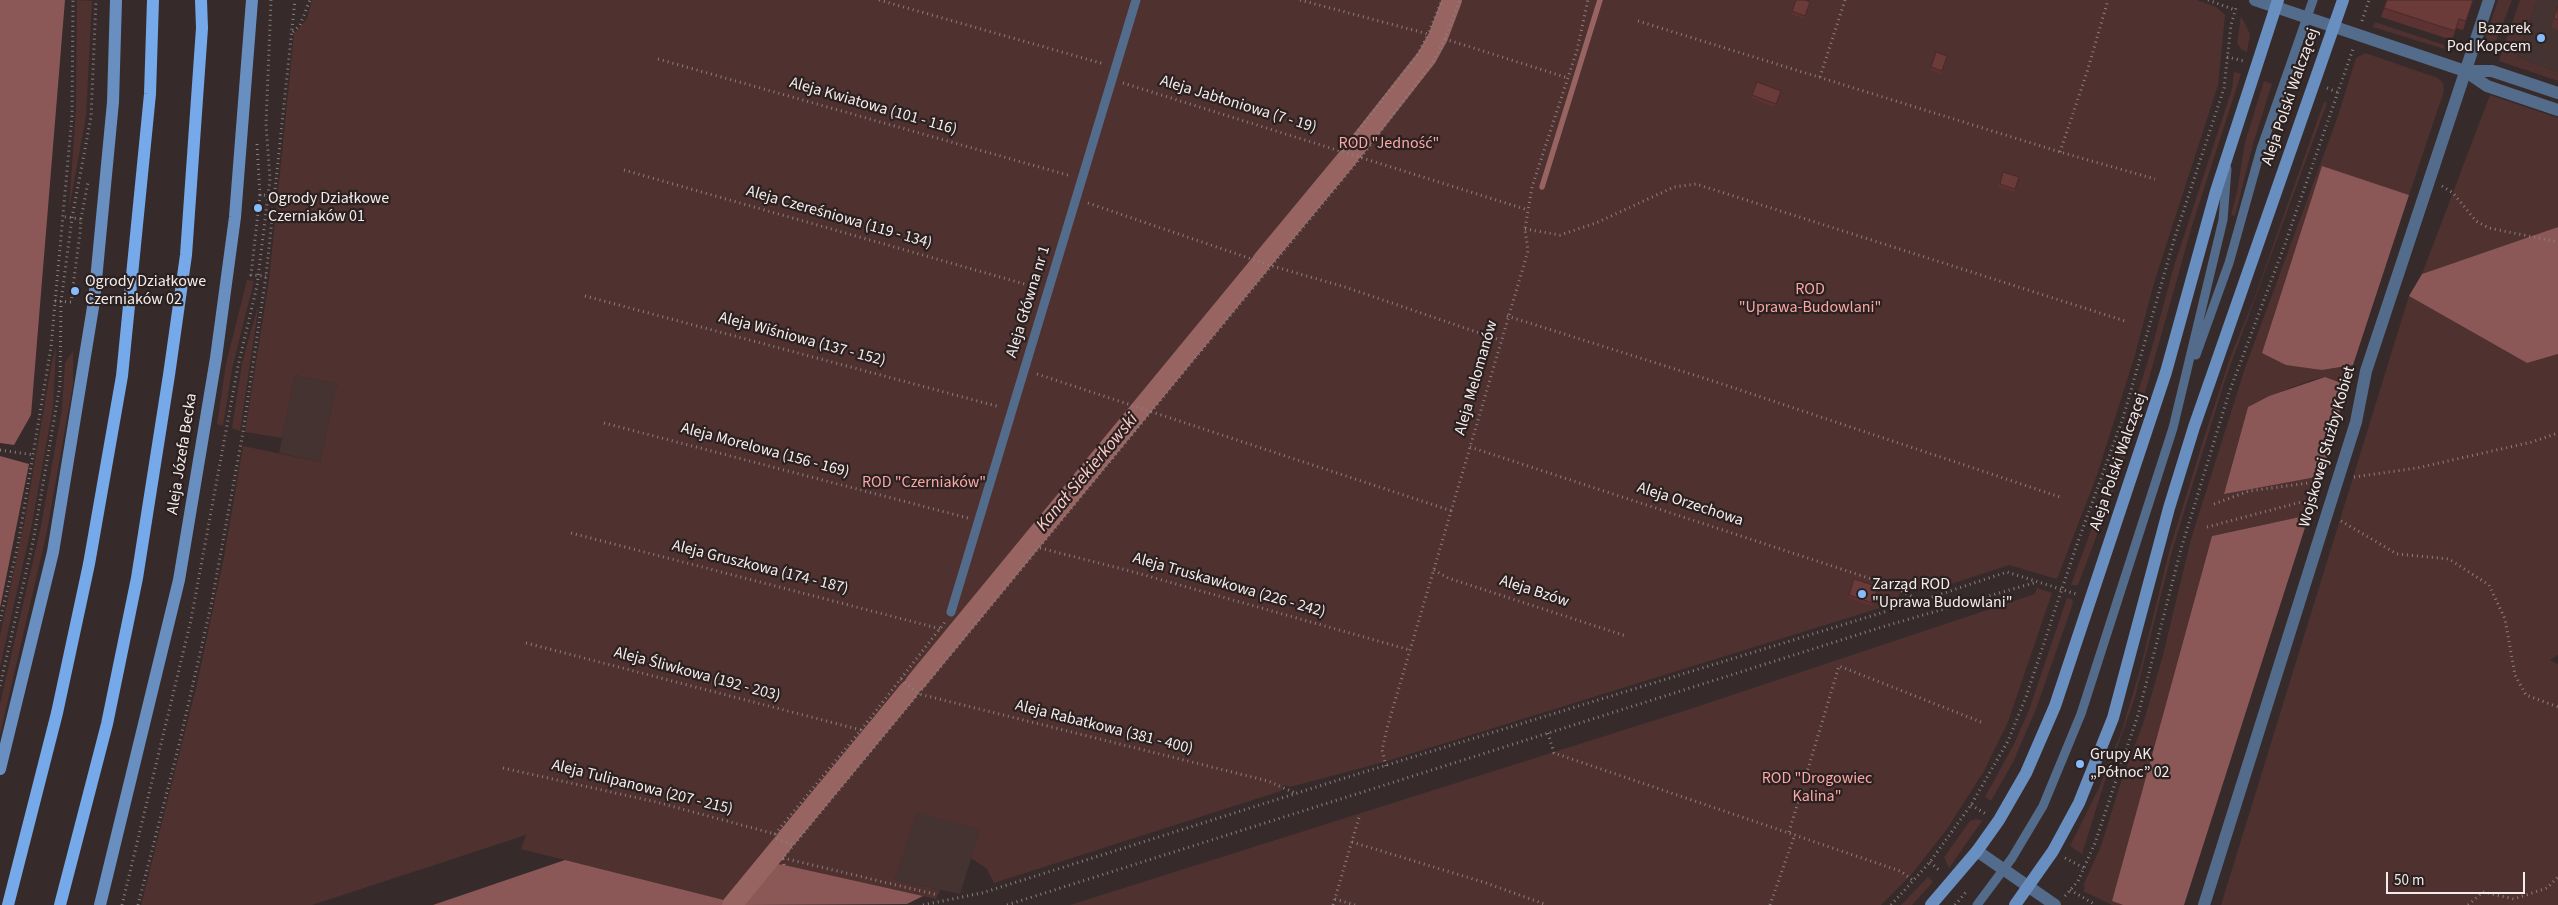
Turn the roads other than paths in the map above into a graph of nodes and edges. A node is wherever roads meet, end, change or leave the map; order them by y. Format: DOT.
graph roads {
  1 [pos="116,0"];
  2 [pos="153,0"];
  3 [pos="201,0"];
  4 [pos="205,0"];
  5 [pos="252,0"];
  6 [pos="1136,0"];
  7 [pos="2255,0"];
  8 [pos="2313,0"];
  9 [pos="2343,0"];
  10 [pos="2489,0"];
  11 [pos="2277,4"];
  12 [pos="2306,18"];
  13 [pos="2333,27"];
  14 [pos="202,28"];
  15 [pos="2465,71"];
  16 [pos="2558,93"];
  17 [pos="2558,110"];
  18 [pos="2228,156"];
  19 [pos="2181,397"];
  20 [pos="951,612"];
  21 [pos="0,769"];
  22 [pos="1976,851"];
  23 [pos="2004,870"];
  24 [pos="2028,886"];
  25 [pos="1974,901"];
  26 [pos="8,905"];
  27 [pos="60,905"];
  28 [pos="100,905"];
  29 [pos="1931,905"];
  30 [pos="2015,905"];
  31 [pos="2055,905"];
  32 [pos="2204,905"];
  1 -- 21 [label="main road"];
  2 -- 26 [label="main road"];
  3 -- 14 [label="main road, Aleja Józefa Becka"];
  4 -- 14 [label="main road"];
  5 -- 28 [label="main road, Aleja Józefa Becka"];
  6 -- 20 [label="lane, Aleja Główna nr 1"];
  7 -- 11 [label="street"];
  8 -- 12 [label="lane"];
  9 -- 13 [label="main road, Aleja Polski Walczącej"];
  10 -- 15 [label="street, Wojskowej Służby Kobiet"];
  11 -- 12 [label="street"];
  11 -- 18 [label="main road, Aleja Polski Walczącej"];
  12 -- 13 [label="street"];
  12 -- 19 [label="lane"];
  13 -- 15 [label="street"];
  13 -- 24 [label="main road, Aleja Polski Walczącej"];
  14 -- 27 [label="main road, Aleja Józefa Becka"];
  15 -- 16 [label="street"];
  15 -- 17 [label="street"];
  15 -- 32 [label="street, Wojskowej Służby Kobiet"];
  18 -- 19 [label="lane"];
  18 -- 22 [label="main road, Aleja Polski Walczącej"];
  19 -- 23 [label="lane"];
  22 -- 23 [label="street"];
  22 -- 29 [label="main road, Aleja Polski Walczącej"];
  23 -- 24 [label="street"];
  23 -- 25 [label="lane"];
  24 -- 30 [label="main road, Aleja Polski Walczącej"];
  24 -- 31 [label="street"];
}
